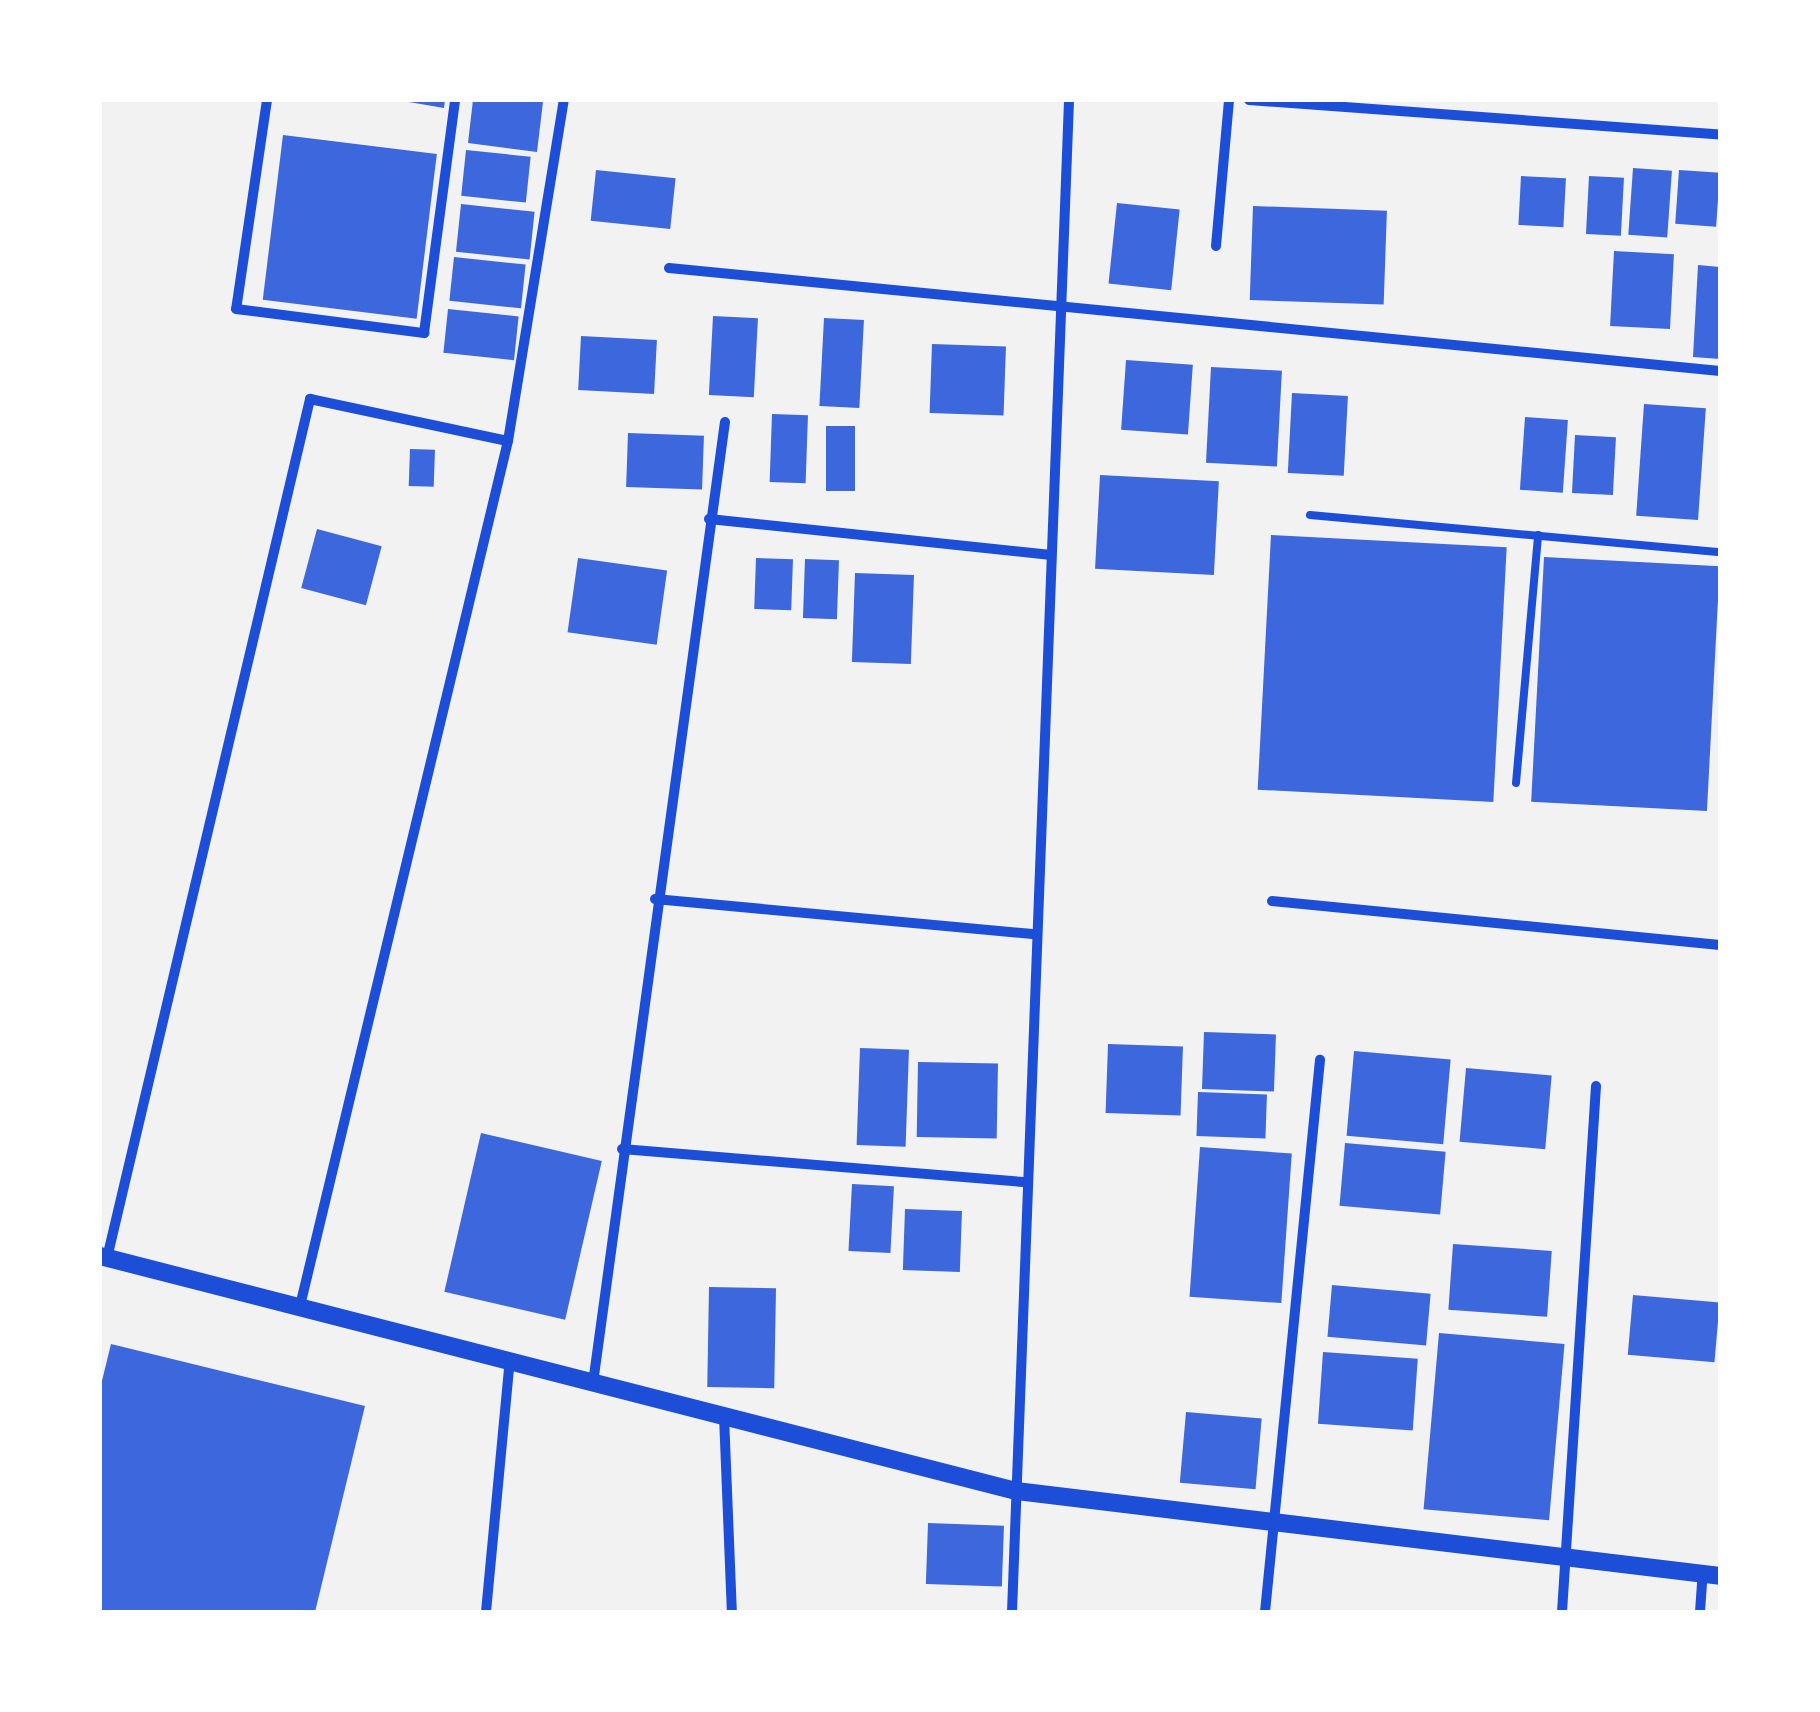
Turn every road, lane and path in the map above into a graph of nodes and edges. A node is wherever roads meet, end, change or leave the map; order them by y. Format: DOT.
graph roads {
  1 [pos="268,100"];
  2 [pos="455,100"];
  3 [pos="564,100"];
  4 [pos="1069,100"];
  5 [pos="1229,100"];
  6 [pos="1249,100"];
  7 [pos="1720,135"];
  8 [pos="1216,246"];
  9 [pos="669,268"];
  10 [pos="1062,300"];
  11 [pos="1720,371"];
  12 [pos="725,422"];
  13 [pos="508,441"];
  14 [pos="1310,515"];
  15 [pos="710,519"];
  16 [pos="1538,536"];
  17 [pos="1720,552"];
  18 [pos="1051,554"];
  19 [pos="1516,783"];
  20 [pos="655,899"];
  21 [pos="1272,902"];
  22 [pos="1035,934"];
  23 [pos="1720,945"];
  24 [pos="1320,1060"];
  25 [pos="1596,1086"];
  26 [pos="622,1149"];
  27 [pos="1026,1182"];
  28 [pos="103,1257"];
  29 [pos="300,1306"];
  30 [pos="510,1358"];
  31 [pos="593,1383"];
  32 [pos="724,1416"];
  33 [pos="1016,1491"];
  34 [pos="1269,1520"];
  35 [pos="1566,1556"];
  36 [pos="1711,1574"];
  37 [pos="486,1612"];
  38 [pos="732,1612"];
  39 [pos="1012,1612"];
  40 [pos="1265,1612"];
  41 [pos="1562,1612"];
  42 [pos="1700,1612"];
  1 -- 2 [label="street"];
  3 -- 13 [label="street"];
  4 -- 10 [label="street"];
  5 -- 8 [label="street"];
  6 -- 7 [label="street"];
  9 -- 10 [label="street"];
  10 -- 11 [label="street"];
  10 -- 18 [label="street"];
  12 -- 15 [label="street"];
  13 -- 28 [label="street"];
  13 -- 29 [label="street"];
  14 -- 16 [label="lane"];
  15 -- 18 [label="street"];
  15 -- 20 [label="street"];
  16 -- 17 [label="lane"];
  16 -- 19 [label="lane"];
  18 -- 22 [label="street"];
  20 -- 22 [label="street"];
  20 -- 26 [label="street"];
  21 -- 23 [label="street"];
  22 -- 27 [label="street"];
  24 -- 34 [label="street"];
  25 -- 35 [label="street"];
  26 -- 27 [label="street"];
  26 -- 31 [label="street"];
  27 -- 33 [label="street"];
  28 -- 29 [label="street"];
  29 -- 30 [label="street"];
  30 -- 31 [label="street"];
  30 -- 37 [label="street"];
  31 -- 32 [label="street"];
  32 -- 33 [label="street"];
  32 -- 38 [label="street"];
  33 -- 34 [label="street"];
  33 -- 39 [label="street"];
  34 -- 35 [label="street"];
  34 -- 40 [label="street"];
  35 -- 36 [label="street"];
  35 -- 41 [label="street"];
  36 -- 42 [label="street"];
}
